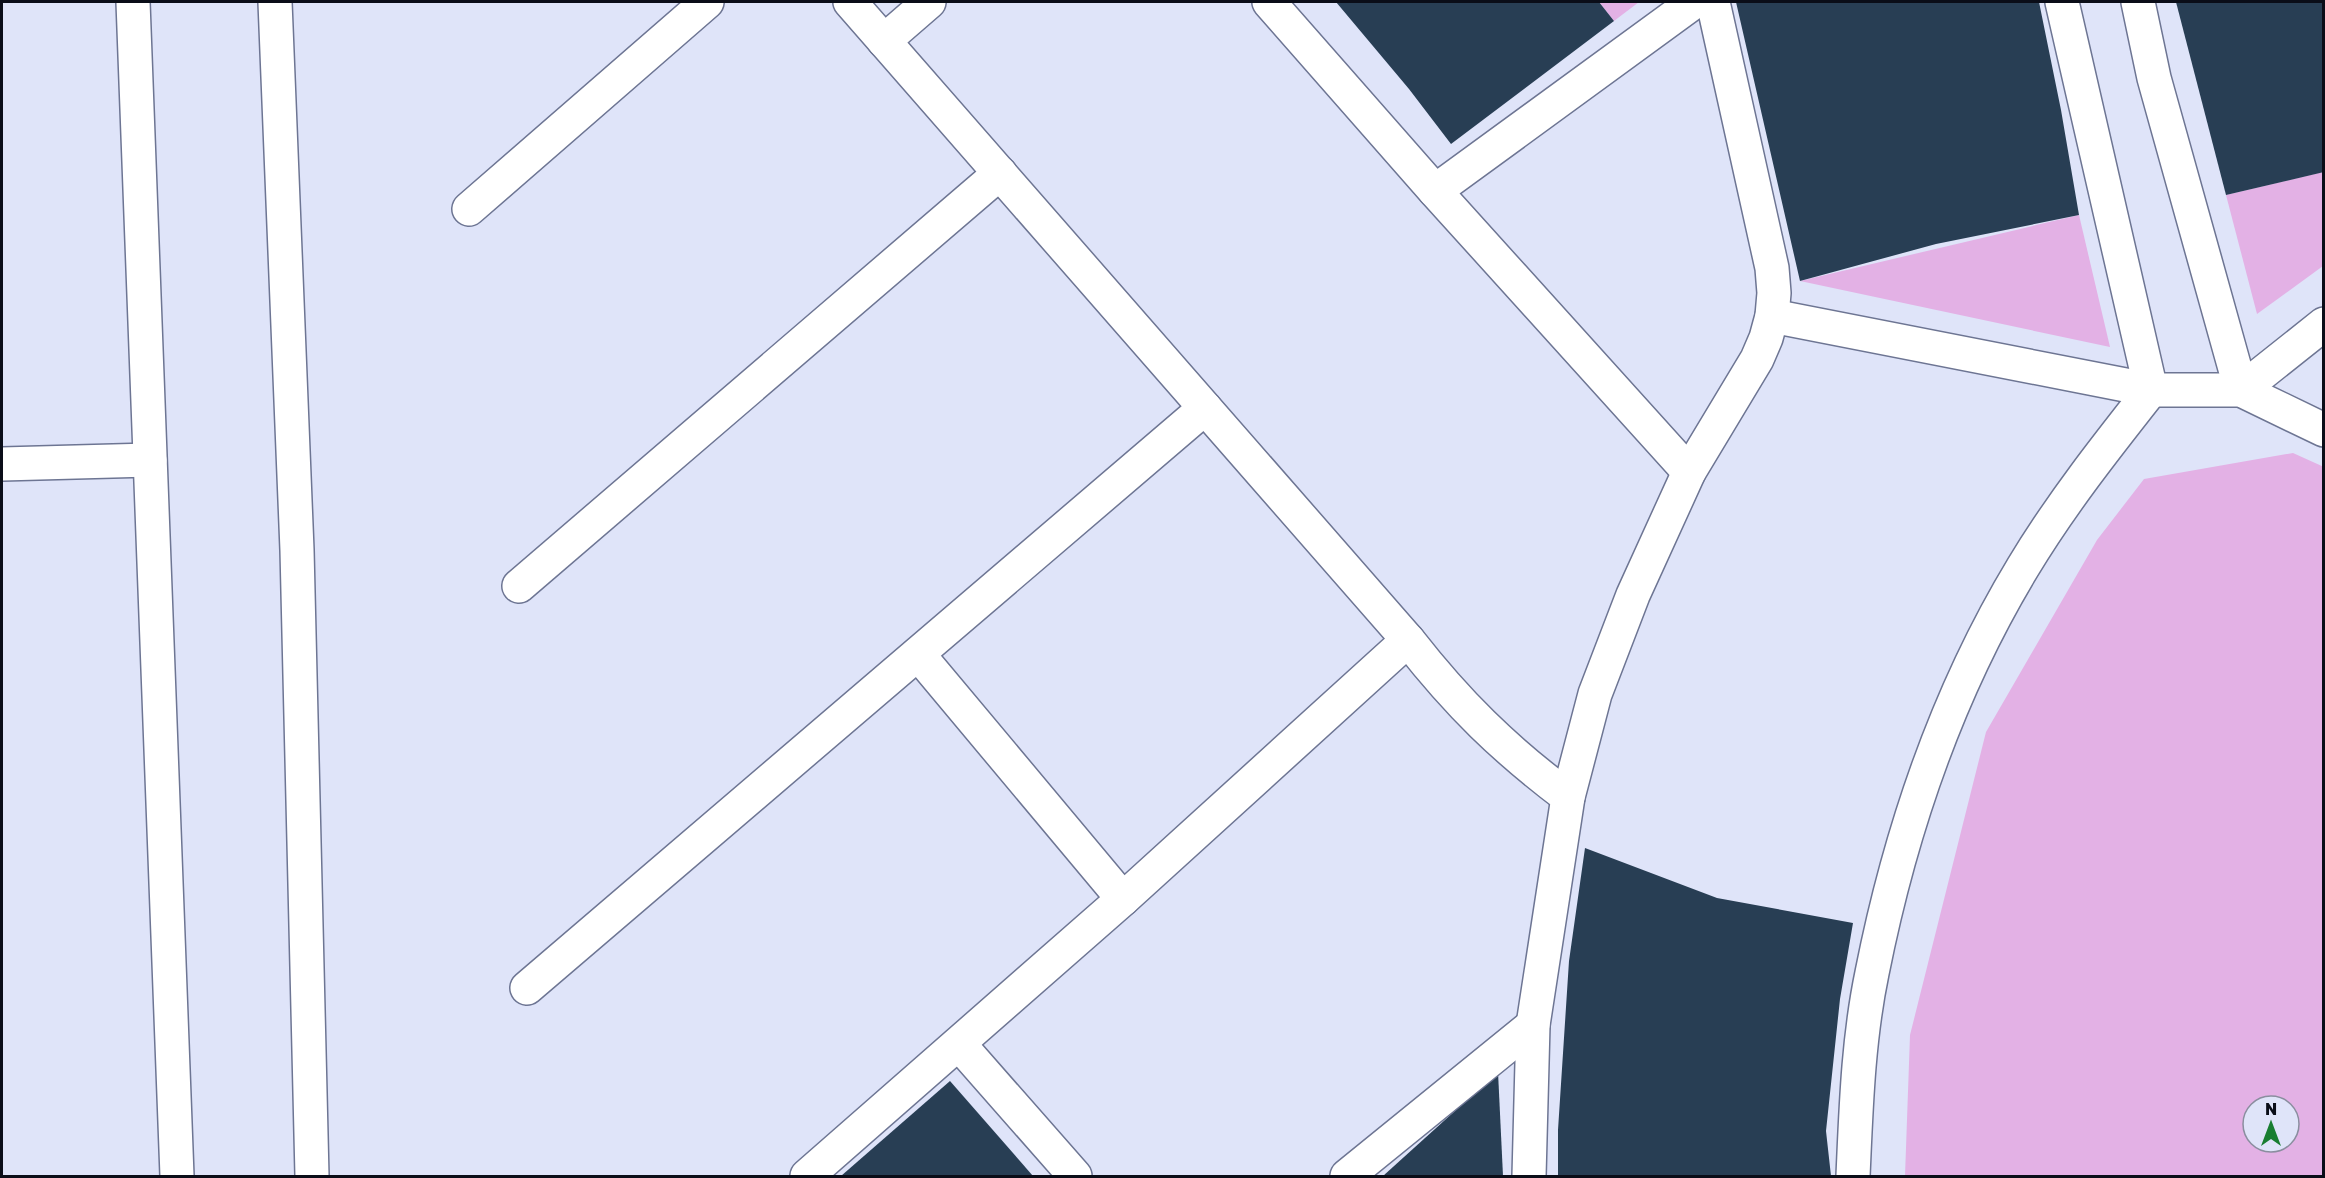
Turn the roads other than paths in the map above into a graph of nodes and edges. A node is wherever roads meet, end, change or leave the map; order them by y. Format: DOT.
graph roads {
  1 [pos="133,2"];
  2 [pos="275,2"];
  3 [pos="707,2"];
  4 [pos="850,2"];
  5 [pos="929,2"];
  6 [pos="1269,2"];
  7 [pos="1694,2"];
  8 [pos="1713,2"];
  9 [pos="2062,2"];
  10 [pos="2138,2"];
  11 [pos="884,41"];
  12 [pos="1000,173"];
  13 [pos="1435,191"];
  14 [pos="469,209"];
  15 [pos="1772,316"];
  16 [pos="2324,324"];
  17 [pos="2151,390"];
  18 [pos="2241,390"];
  19 [pos="1205,408"];
  20 [pos="2324,430"];
  21 [pos="150,460"];
  22 [pos="2,464"];
  23 [pos="1689,472"];
  24 [pos="519,586"];
  25 [pos="1408,640"];
  26 [pos="918,654"];
  27 [pos="1568,797"];
  28 [pos="1123,899"];
  29 [pos="527,988"];
  30 [pos="1533,1025"];
  31 [pos="959,1044"];
  32 [pos="177,1176"];
  33 [pos="312,1176"];
  34 [pos="807,1176"];
  35 [pos="1075,1176"];
  36 [pos="1347,1176"];
  37 [pos="1529,1176"];
  38 [pos="1853,1176"];
  1 -- 21 [label="street"];
  2 -- 33 [label="street"];
  3 -- 14 [label="street"];
  4 -- 11 [label="street"];
  5 -- 11 [label="street"];
  6 -- 13 [label="street"];
  7 -- 13 [label="street"];
  8 -- 15 [label="street"];
  9 -- 17 [label="street"];
  10 -- 18 [label="street"];
  11 -- 12 [label="street"];
  12 -- 19 [label="street"];
  12 -- 24 [label="street"];
  13 -- 23 [label="street"];
  15 -- 17 [label="street"];
  15 -- 23 [label="street"];
  16 -- 18 [label="street"];
  17 -- 18 [label="street"];
  17 -- 38 [label="street"];
  18 -- 20 [label="street"];
  19 -- 25 [label="street"];
  19 -- 26 [label="street"];
  21 -- 22 [label="street"];
  21 -- 32 [label="street"];
  23 -- 27 [label="street"];
  25 -- 27 [label="street"];
  25 -- 28 [label="street"];
  26 -- 28 [label="street"];
  26 -- 29 [label="street"];
  27 -- 30 [label="street"];
  28 -- 31 [label="street"];
  30 -- 36 [label="street"];
  30 -- 37 [label="street"];
  31 -- 34 [label="street"];
  31 -- 35 [label="street"];
}
